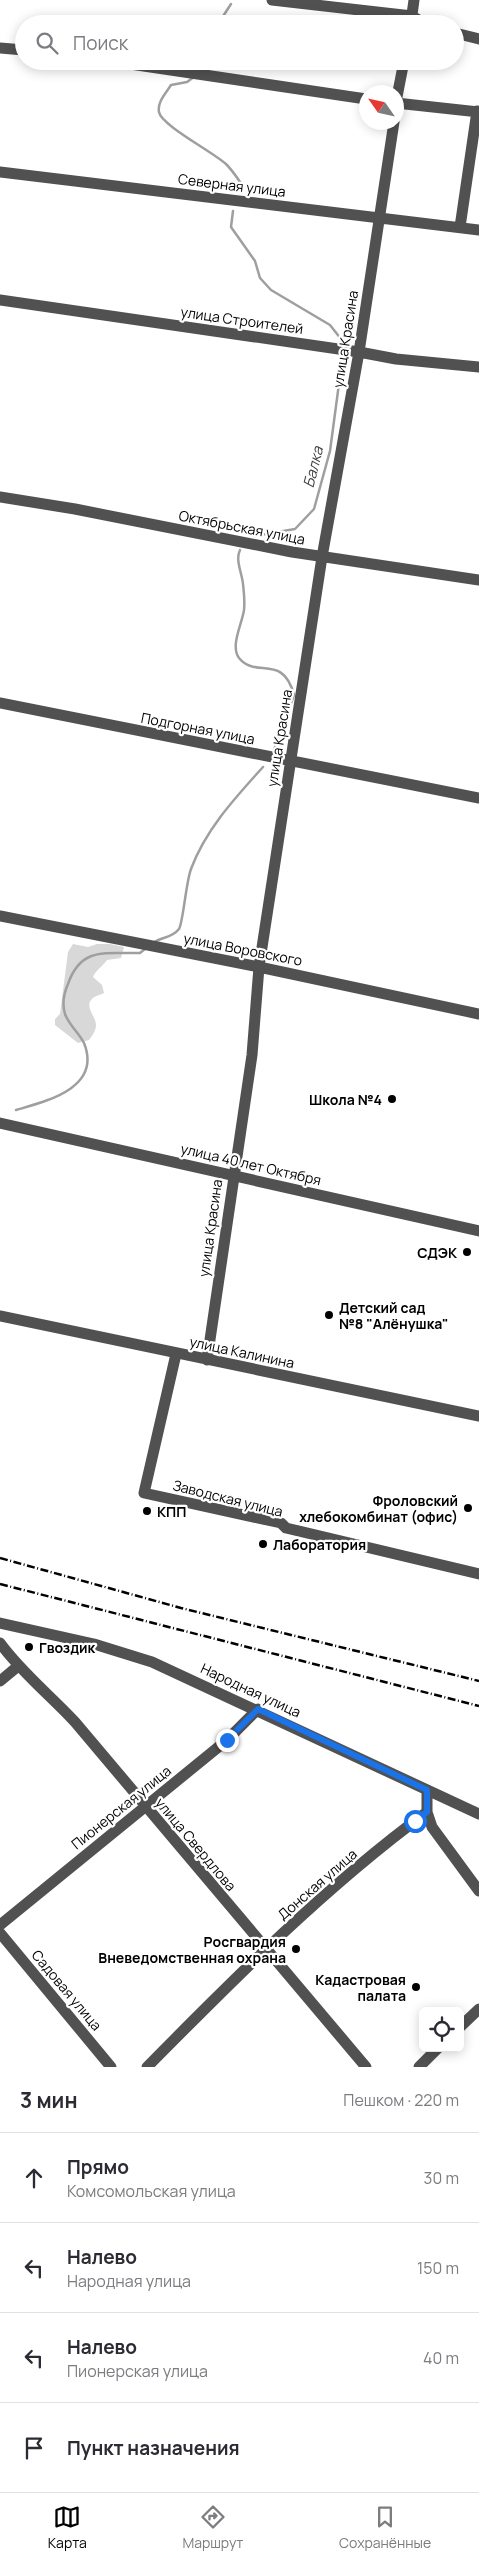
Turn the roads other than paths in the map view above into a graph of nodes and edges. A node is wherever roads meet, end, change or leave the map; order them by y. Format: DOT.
graph roads {
  1 [pos="272,0"];
  2 [pos="414,0"];
  3 [pos="376,15"];
  4 [pos="412,15"];
  5 [pos="464,35"];
  6 [pos="479,39"];
  7 [pos="0,48"];
  8 [pos="15,49"];
  9 [pos="171,70"];
  10 [pos="402,70"];
  11 [pos="399,85"];
  12 [pos="359,98"];
  13 [pos="404,104"];
  14 [pos="478,111"];
  15 [pos="393,130"];
  16 [pos="0,172"];
  17 [pos="379,218"];
  18 [pos="460,227"];
  19 [pos="479,230"];
  20 [pos="0,300"];
  21 [pos="359,352"];
  22 [pos="479,367"];
  23 [pos="0,497"];
  24 [pos="322,557"];
  25 [pos="479,580"];
  26 [pos="0,703"];
  27 [pos="291,762"];
  28 [pos="479,798"];
  29 [pos="0,916"];
  30 [pos="259,967"];
  31 [pos="479,1014"];
  32 [pos="0,1123"];
  33 [pos="16,1126"];
  34 [pos="0,1131"];
  35 [pos="233,1176"];
  36 [pos="479,1231"];
  37 [pos="0,1316"];
  38 [pos="176,1354"];
  39 [pos="207,1360"];
  40 [pos="479,1416"];
  41 [pos="479,1574"];
  42 [pos="0,1623"];
  43 [pos="0,1644"];
  44 [pos="18,1667"];
  45 [pos="0,1682"];
  46 [pos="258,1709"];
  47 [pos="427,1790"];
  48 [pos="145,1806"];
  49 [pos="427,1812"];
  50 [pos="479,1814"];
  51 [pos="479,1891"];
  52 [pos="0,1925"];
  53 [pos="0,1933"];
  54 [pos="265,1949"];
  55 [pos="479,2009"];
  56 [pos="464,2023"];
  57 [pos="434,2052"];
  58 [pos="111,2067"];
  59 [pos="146,2067"];
  60 [pos="366,2067"];
  61 [pos="419,2067"];
  1 -- 3 [label="street"];
  2 -- 4 [label="street"];
  5 -- 6 [label="street"];
  7 -- 8 [label="street"];
  9 -- 12 [label="street"];
  10 -- 11 [label="street"];
  13 -- 14 [label="street"];
  14 -- 18 [label="street"];
  15 -- 17 [label="street, улица Красина"];
  16 -- 17 [label="street, Северная улица"];
  17 -- 18 [label="street, Северная улица"];
  17 -- 21 [label="street, улица Красина"];
  18 -- 19 [label="street, Северная улица"];
  20 -- 21 [label="street, улица Строителей"];
  21 -- 22 [label="street, улица Строителей"];
  21 -- 24 [label="street, улица Красина"];
  23 -- 24 [label="street, Октябрьская улица"];
  24 -- 25 [label="street, Октябрьская улица"];
  24 -- 27 [label="street, улица Красина"];
  26 -- 27 [label="street, Подгорная улица"];
  27 -- 28 [label="street, Подгорная улица"];
  27 -- 30 [label="street, улица Красина"];
  29 -- 30 [label="street, улица Воровского"];
  30 -- 31 [label="street, улица Воровского"];
  30 -- 35 [label="street, улица Красина"];
  32 -- 33 [label="street, улица 40 лет Октября"];
  33 -- 34 [label="street"];
  33 -- 35 [label="street, улица 40 лет Октября"];
  35 -- 36 [label="street, улица 40 лет Октября"];
  35 -- 39 [label="street, улица Красина"];
  37 -- 38 [label="street, улица Калинина"];
  38 -- 39 [label="street, улица Калинина"];
  38 -- 41 [label="street, Заводская улица"];
  39 -- 40 [label="street, улица Калинина"];
  42 -- 46 [label="street, Народная улица"];
  43 -- 44 [label="street, улица Свердлова"];
  44 -- 45 [label="street"];
  44 -- 48 [label="street, улица Свердлова"];
  46 -- 47 [label="street, Народная улица"];
  46 -- 48 [label="street, Пионерская улица"];
  47 -- 49 [label="street"];
  47 -- 50 [label="street, Народная улица"];
  48 -- 52 [label="street, Пионерская улица"];
  48 -- 54 [label="street, улица Свердлова"];
  49 -- 51 [label="street"];
  49 -- 54 [label="street, Донская улица"];
  53 -- 58 [label="street, Садовая улица"];
  54 -- 59 [label="street, Донская улица"];
  54 -- 60 [label="street, улица Свердлова"];
  55 -- 56 [label="street"];
  57 -- 61 [label="street"];
}
